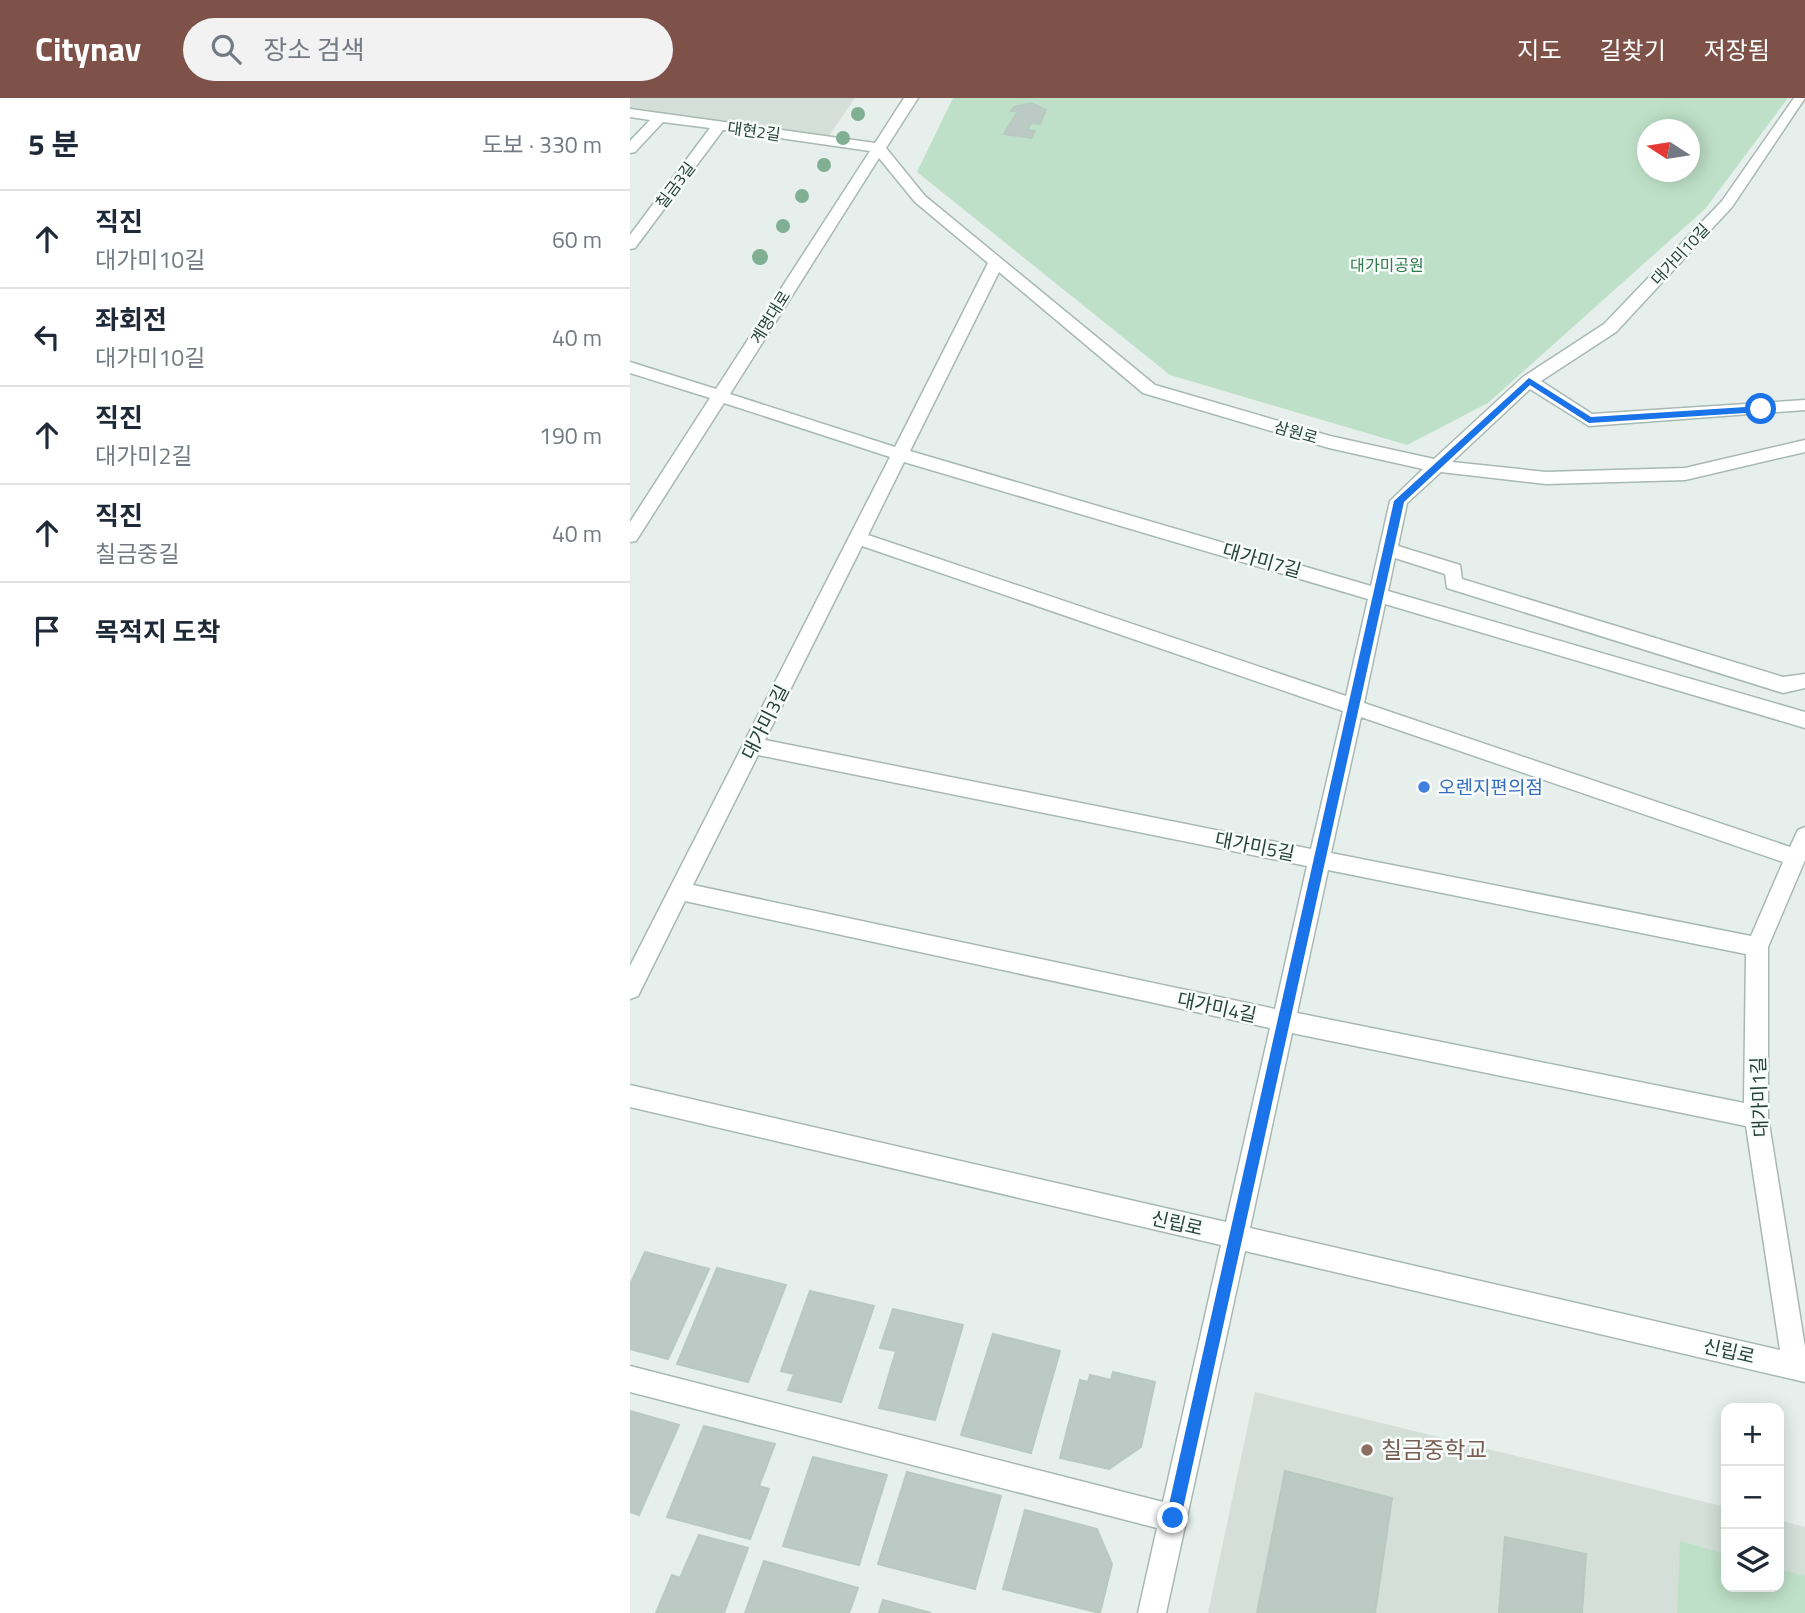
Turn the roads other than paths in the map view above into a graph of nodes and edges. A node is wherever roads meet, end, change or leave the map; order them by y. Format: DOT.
graph roads {
  1 [pos="911,98"];
  2 [pos="1801,98"];
  3 [pos="630,113"];
  4 [pos="660,117"];
  5 [pos="719,126"];
  6 [pos="878,148"];
  7 [pos="630,149"];
  8 [pos="630,213"];
  9 [pos="651,217"];
  10 [pos="630,245"];
  11 [pos="996,263"];
  12 [pos="630,367"];
  13 [pos="1529,381"];
  14 [pos="720,397"];
  15 [pos="1805,405"];
  16 [pos="1805,446"];
  17 [pos="900,454"];
  18 [pos="1437,466"];
  19 [pos="630,536"];
  20 [pos="858,538"];
  21 [pos="1388,550"];
  22 [pos="1378,593"];
  23 [pos="1805,681"];
  24 [pos="1353,707"];
  25 [pos="1805,720"];
  26 [pos="753,746"];
  27 [pos="1805,836"];
  28 [pos="1794,857"];
  29 [pos="1320,859"];
  30 [pos="680,891"];
  31 [pos="1757,947"];
  32 [pos="630,989"];
  33 [pos="1284,1021"];
  34 [pos="630,1096"];
  35 [pos="1756,1117"];
  36 [pos="1236,1237"];
  37 [pos="1800,1368"];
  38 [pos="630,1379"];
  39 [pos="1173,1518"];
  40 [pos="1152,1613"];
  1 -- 6 [label="street, 계명대로"];
  2 -- 13 [label="street, 대가미10길"];
  3 -- 4 [label="street, 대현2길"];
  4 -- 5 [label="street, 대현2길"];
  4 -- 7 [label="street"];
  5 -- 6 [label="street, 대현2길"];
  5 -- 9 [label="street, 칠금3길"];
  6 -- 11 [label="street, 삼원로"];
  6 -- 14 [label="street, 계명대로"];
  8 -- 9 [label="street"];
  9 -- 10 [label="street, 칠금3길"];
  11 -- 17 [label="street, 대가미3길"];
  11 -- 18 [label="street, 삼원로"];
  12 -- 14 [label="street, 대가미7길"];
  13 -- 15 [label="street"];
  13 -- 18 [label="street, 대가미10길"];
  14 -- 17 [label="street, 대가미7길"];
  14 -- 19 [label="street, 계명대로"];
  16 -- 18 [label="street, 삼원로"];
  17 -- 20 [label="street, 대가미3길"];
  17 -- 22 [label="street, 대가미7길"];
  18 -- 21 [label="street, 대가미10길"];
  20 -- 24 [label="street"];
  20 -- 26 [label="street, 대가미3길"];
  21 -- 22 [label="street, 대가미10길"];
  21 -- 23 [label="street"];
  22 -- 24 [label="street, 대가미10길"];
  22 -- 25 [label="street, 대가미7길"];
  24 -- 28 [label="street"];
  24 -- 29 [label="street, 대가미10길"];
  26 -- 29 [label="street, 대가미5길"];
  26 -- 30 [label="street, 대가미3길"];
  27 -- 28 [label="street, 대가미1길"];
  28 -- 31 [label="street, 대가미1길"];
  29 -- 31 [label="street, 대가미5길"];
  29 -- 33 [label="street, 대가미10길"];
  30 -- 32 [label="street, 대가미3길"];
  30 -- 33 [label="street, 대가미4길"];
  31 -- 35 [label="street, 대가미1길"];
  33 -- 35 [label="street, 대가미4길"];
  33 -- 36 [label="street, 대가미10길"];
  34 -- 36 [label="street, 신립로"];
  35 -- 37 [label="street, 대가미1길"];
  36 -- 37 [label="street, 신립로"];
  36 -- 39 [label="street, 대가미10길"];
  38 -- 39 [label="street"];
  39 -- 40 [label="street, 대가미10길"];
}
